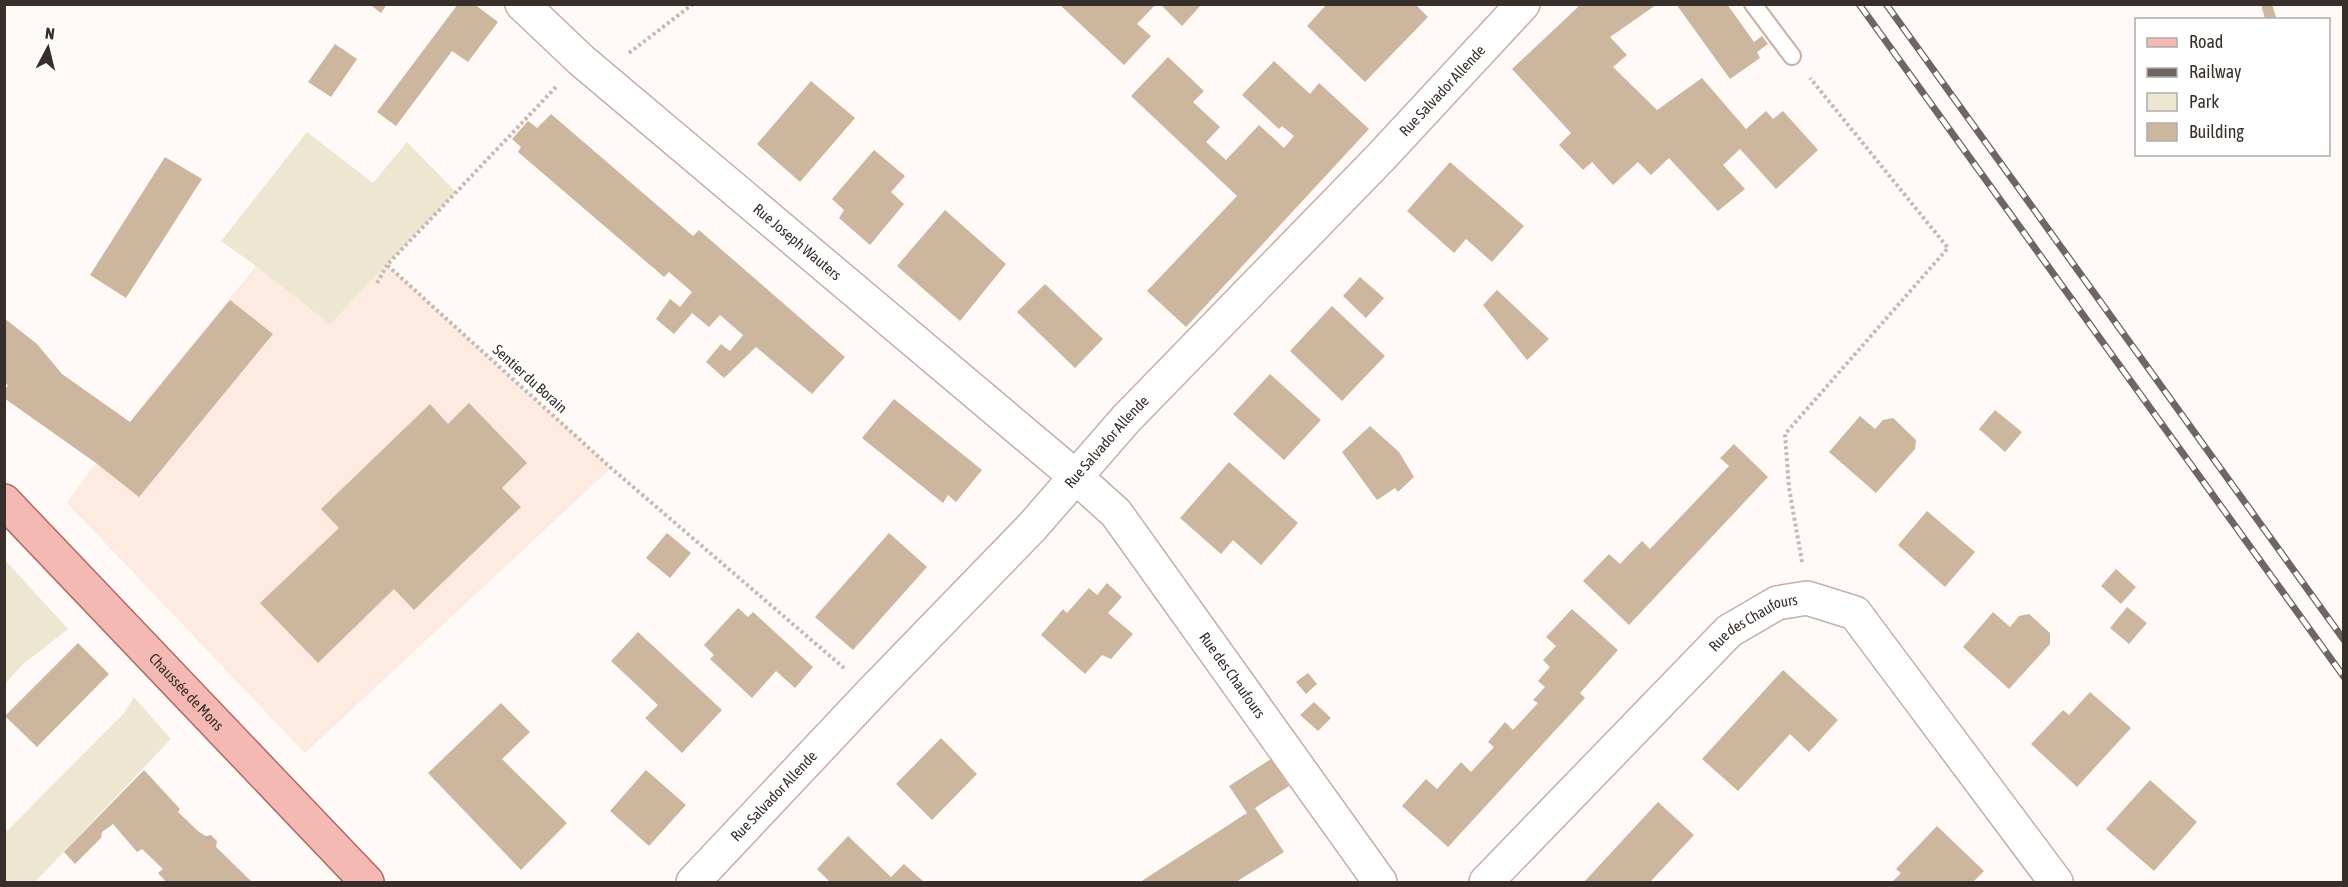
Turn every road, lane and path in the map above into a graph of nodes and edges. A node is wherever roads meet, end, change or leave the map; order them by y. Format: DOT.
graph roads {
  1 [pos="522,4"];
  2 [pos="693,4"];
  3 [pos="1523,4"];
  4 [pos="1753,4"];
  5 [pos="1792,56"];
  6 [pos="590,68"];
  7 [pos="387,265"];
  8 [pos="377,283"];
  9 [pos="1076,477"];
  10 [pos="4,501"];
  11 [pos="1808,598"];
  12 [pos="872,692"];
  13 [pos="367,882"];
  14 [pos="693,882"];
  15 [pos="1380,882"];
  16 [pos="1486,882"];
  17 [pos="2056,882"];
  1 -- 6 [label="street, Rue Joseph Wauters"];
  2 -- 6 [label="path"];
  3 -- 9 [label="street, Rue Salvador Allende"];
  4 -- 5 [label="lane"];
  5 -- 11 [label="path"];
  6 -- 7 [label="path"];
  6 -- 9 [label="street, Rue Joseph Wauters"];
  7 -- 8 [label="path"];
  7 -- 12 [label="path, Sentier du Borain"];
  9 -- 12 [label="street, Rue Salvador Allende"];
  9 -- 15 [label="street, Rue des Chaufours"];
  10 -- 13 [label="main road, Chaussée de Mons"];
  11 -- 16 [label="street, Rue des Chaufours"];
  11 -- 17 [label="street, Rue des Chaufours"];
  12 -- 14 [label="street, Rue Salvador Allende"];
}
